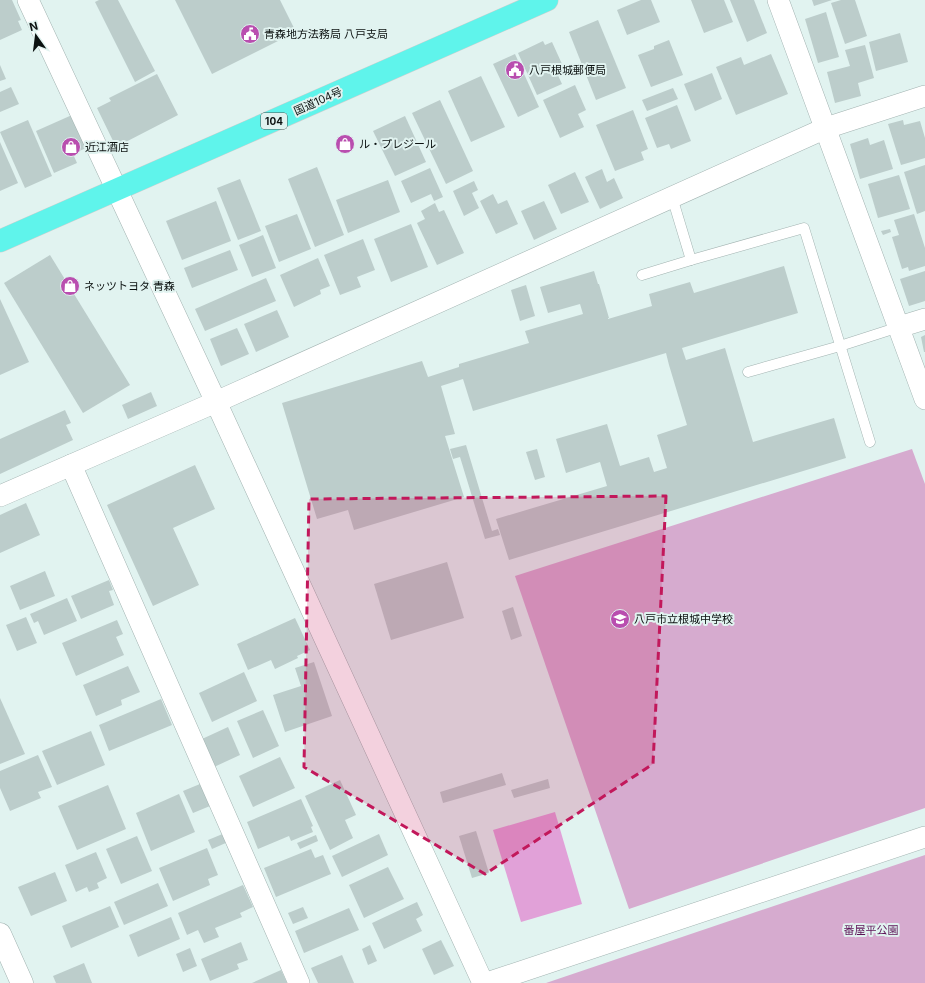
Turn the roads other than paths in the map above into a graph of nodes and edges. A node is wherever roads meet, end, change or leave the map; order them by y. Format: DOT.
graph roads {
  1 [pos="28,0"];
  2 [pos="547,0"];
  3 [pos="778,0"];
  4 [pos="925,96"];
  5 [pos="826,128"];
  6 [pos="116,190"];
  7 [pos="672,197"];
  8 [pos="0,241"];
  9 [pos="691,260"];
  10 [pos="642,274"];
  11 [pos="925,319"];
  12 [pos="899,327"];
  13 [pos="840,346"];
  14 [pos="748,372"];
  15 [pos="925,399"];
  16 [pos="216,402"];
  17 [pos="870,442"];
  18 [pos="72,465"];
  19 [pos="0,496"];
  20 [pos="925,836"];
  21 [pos="0,934"];
  22 [pos="16,981"];
  23 [pos="299,983"];
  24 [pos="483,983"];
  25 [pos="487,983"];
  1 -- 6 [label="street"];
  2 -- 6 [label="highway, 国道104号 / 104"];
  3 -- 5 [label="street"];
  4 -- 5 [label="street"];
  5 -- 7 [label="street"];
  5 -- 12 [label="street"];
  6 -- 8 [label="highway, 国道104号 / 104"];
  6 -- 16 [label="street"];
  7 -- 9 [label="lane"];
  7 -- 16 [label="street"];
  9 -- 10 [label="lane"];
  9 -- 13 [label="lane"];
  11 -- 12 [label="street"];
  12 -- 13 [label="lane"];
  12 -- 15 [label="street"];
  13 -- 14 [label="lane"];
  13 -- 17 [label="lane"];
  16 -- 18 [label="street"];
  16 -- 24 [label="street"];
  18 -- 19 [label="street"];
  18 -- 23 [label="street"];
  20 -- 25 [label="street"];
  21 -- 22 [label="street"];
}
